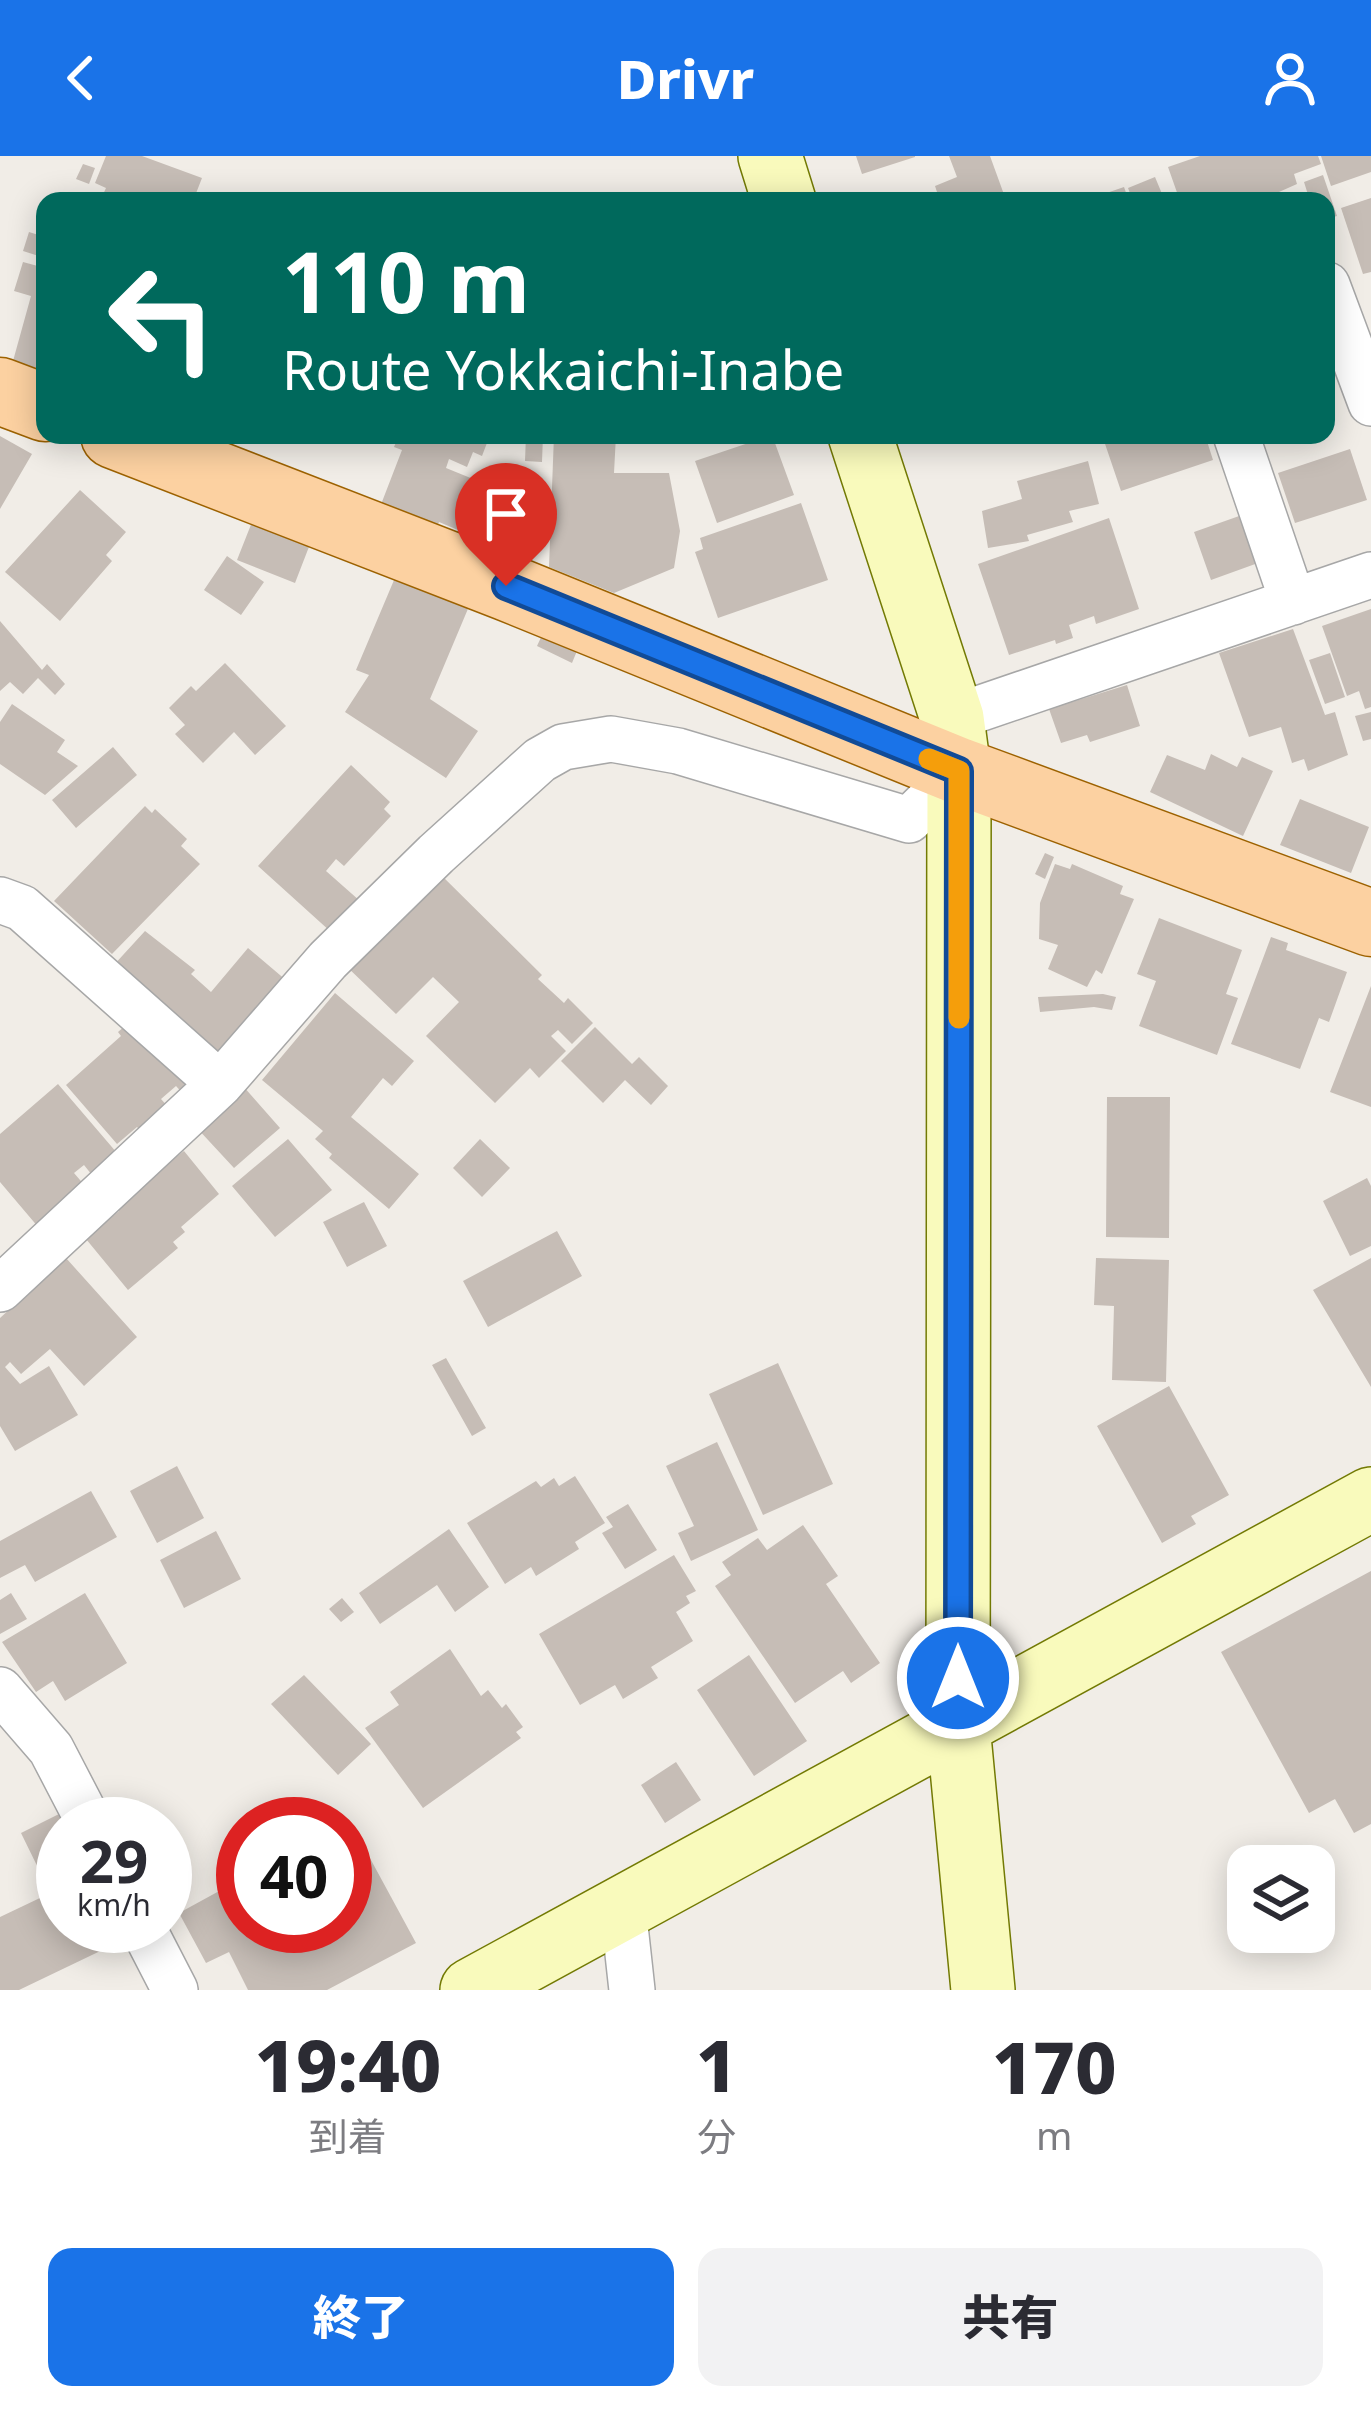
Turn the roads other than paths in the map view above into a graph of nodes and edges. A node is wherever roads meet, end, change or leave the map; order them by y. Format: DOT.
graph roads {
  1 [pos="770,156"];
  2 [pos="781,192"];
  3 [pos="1335,306"];
  4 [pos="0,391"];
  5 [pos="1371,403"];
  6 [pos="36,405"];
  7 [pos="137,444"];
  8 [pos="863,444"];
  9 [pos="1239,444"];
  10 [pos="1371,575"];
  11 [pos="1293,602"];
  12 [pos="956,745"];
  13 [pos="0,900"];
  14 [pos="1371,923"];
  15 [pos="220,1084"];
  16 [pos="0,1289"];
  17 [pos="1371,1499"];
  18 [pos="0,1690"];
  19 [pos="958,1726"];
  20 [pos="76,1797"];
  21 [pos="623,1908"];
  22 [pos="156,1953"];
  23 [pos="176,1990"];
  24 [pos="472,1990"];
  25 [pos="632,1990"];
  26 [pos="983,1990"];
  1 -- 2 [label="street"];
  3 -- 5 [label="street"];
  4 -- 6 [label="main road"];
  7 -- 12 [label="main road"];
  8 -- 12 [label="street"];
  9 -- 11 [label="street"];
  10 -- 11 [label="street"];
  11 -- 12 [label="street"];
  12 -- 14 [label="main road"];
  12 -- 15 [label="street"];
  12 -- 19 [label="street"];
  13 -- 15 [label="street"];
  15 -- 16 [label="street"];
  17 -- 19 [label="street"];
  18 -- 20 [label="street"];
  19 -- 21 [label="street"];
  19 -- 26 [label="street"];
  21 -- 24 [label="street"];
  21 -- 25 [label="street"];
  22 -- 23 [label="street"];
}
